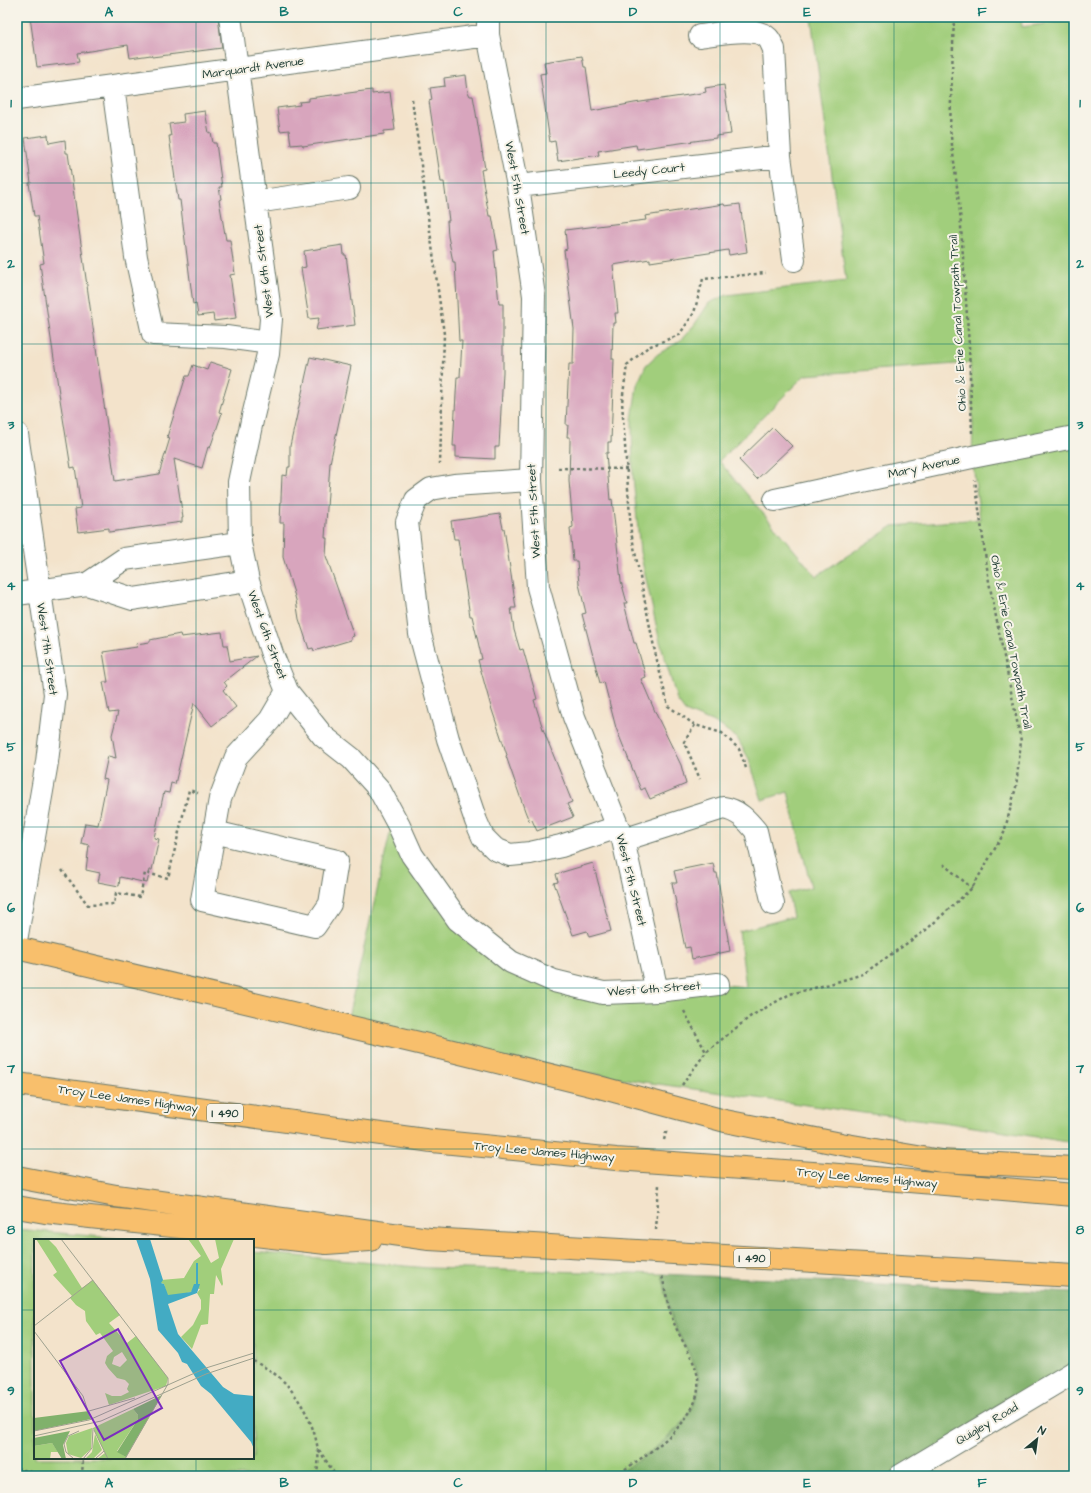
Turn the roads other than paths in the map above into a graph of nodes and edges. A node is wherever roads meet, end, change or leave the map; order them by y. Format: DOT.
graph roads {
  1 [pos="230,17"];
  2 [pos="488,26"];
  3 [pos="700,36"];
  4 [pos="238,70"];
  5 [pos="113,86"];
  6 [pos="17,99"];
  7 [pos="780,156"];
  8 [pos="518,186"];
  9 [pos="349,188"];
  10 [pos="256,202"];
  11 [pos="794,260"];
  12 [pos="269,343"];
  13 [pos="17,434"];
  14 [pos="1074,437"];
  15 [pos="531,480"];
  16 [pos="775,500"];
  17 [pos="240,543"];
  18 [pos="248,581"];
  19 [pos="87,584"];
  20 [pos="39,591"];
  21 [pos="17,594"];
  22 [pos="287,691"];
  23 [pos="214,832"];
  24 [pos="621,834"];
  25 [pos="773,904"];
  26 [pos="17,935"];
  27 [pos="17,948"];
  28 [pos="718,984"];
  29 [pos="657,991"];
  30 [pos="17,1084"];
  31 [pos="1074,1168"];
  32 [pos="17,1177"];
  33 [pos="1074,1196"];
  34 [pos="17,1207"];
  35 [pos="429,1239"];
  36 [pos="1074,1276"];
  37 [pos="1074,1372"];
  38 [pos="900,1476"];
  1 -- 4 [label="street, West 6th Street"];
  2 -- 4 [label="street, Marquardt Avenue"];
  2 -- 8 [label="street, West 5th Street"];
  3 -- 7 [label="street"];
  4 -- 5 [label="street, Marquardt Avenue"];
  4 -- 10 [label="street, West 6th Street"];
  5 -- 6 [label="street, Marquardt Avenue"];
  5 -- 12 [label="street"];
  7 -- 8 [label="street, Leedy Court"];
  7 -- 11 [label="street"];
  8 -- 15 [label="street, West 5th Street"];
  9 -- 10 [label="street"];
  10 -- 12 [label="street, West 6th Street"];
  12 -- 17 [label="street, West 6th Street"];
  13 -- 20 [label="street, West 7th Street"];
  14 -- 16 [label="street, Mary Avenue"];
  15 -- 24 [label="street, West 5th Street"];
  15 -- 24 [label="street"];
  17 -- 18 [label="street, West 6th Street"];
  17 -- 19 [label="street"];
  18 -- 19 [label="street"];
  18 -- 22 [label="street, West 6th Street"];
  19 -- 20 [label="street"];
  20 -- 21 [label="street"];
  20 -- 26 [label="street, West 7th Street"];
  22 -- 23 [label="street"];
  22 -- 29 [label="street, West 6th Street"];
  23 -- 23 [label="street"];
  24 -- 25 [label="street"];
  24 -- 29 [label="street, West 5th Street"];
  27 -- 31 [label="highway, bridge"];
  28 -- 29 [label="street, West 6th Street"];
  30 -- 33 [label="highway, Troy Lee James Highway / I 490, bridge"];
  32 -- 35 [label="highway, I 490"];
  34 -- 35 [label="highway"];
  35 -- 36 [label="highway, I 490, bridge"];
  37 -- 38 [label="street, Quigley Road"];
}
